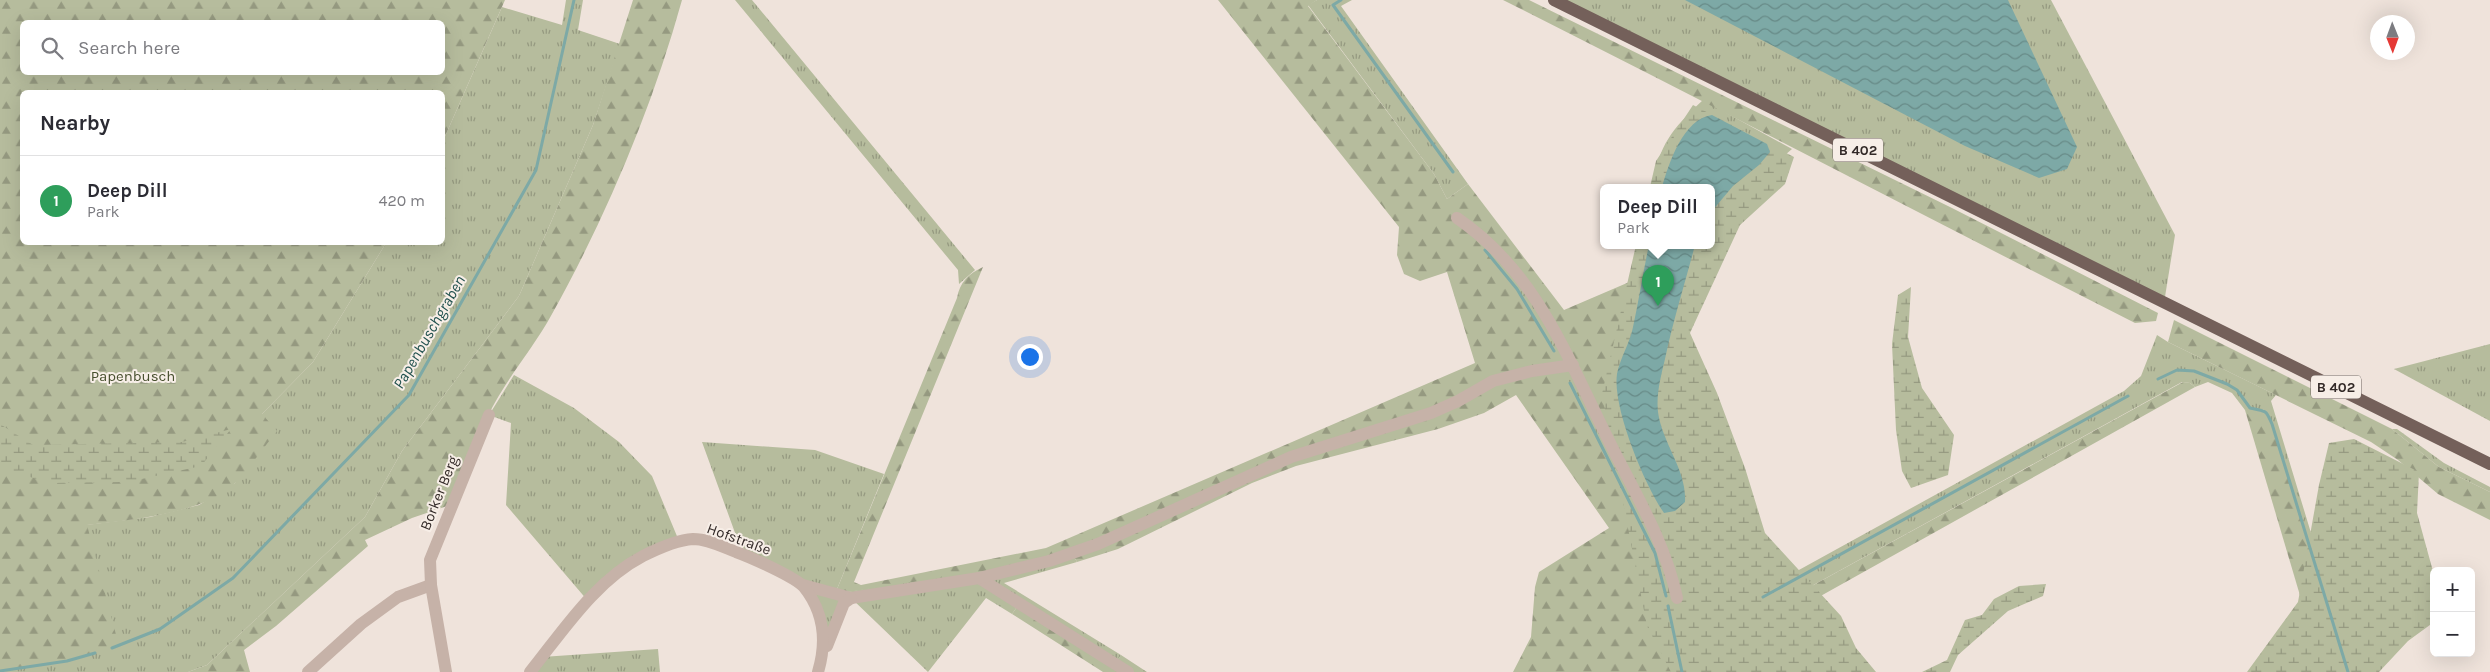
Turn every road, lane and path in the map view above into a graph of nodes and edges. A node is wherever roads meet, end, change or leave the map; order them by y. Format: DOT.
graph roads {
  1 [pos="1554,0"];
  2 [pos="1457,218"];
  3 [pos="1573,365"];
  4 [pos="489,415"];
  5 [pos="2490,464"];
  6 [pos="979,578"];
  7 [pos="431,585"];
  8 [pos="803,585"];
  9 [pos="851,598"];
  10 [pos="1677,598"];
  11 [pos="823,655"];
  12 [pos="308,672"];
  13 [pos="446,672"];
  14 [pos="530,672"];
  15 [pos="818,672"];
  16 [pos="1128,672"];
  1 -- 5 [label="main road, B 402"];
  2 -- 3 [label="street"];
  3 -- 6 [label="street"];
  3 -- 10 [label="street"];
  4 -- 7 [label="street, Borker Berg"];
  6 -- 9 [label="street"];
  6 -- 16 [label="street"];
  7 -- 12 [label="street"];
  7 -- 13 [label="street, Borker Berg"];
  8 -- 9 [label="street, Hofstraße"];
  8 -- 11 [label="street"];
  8 -- 14 [label="street, Hofstraße"];
  9 -- 11 [label="street"];
  11 -- 15 [label="street"];
}
